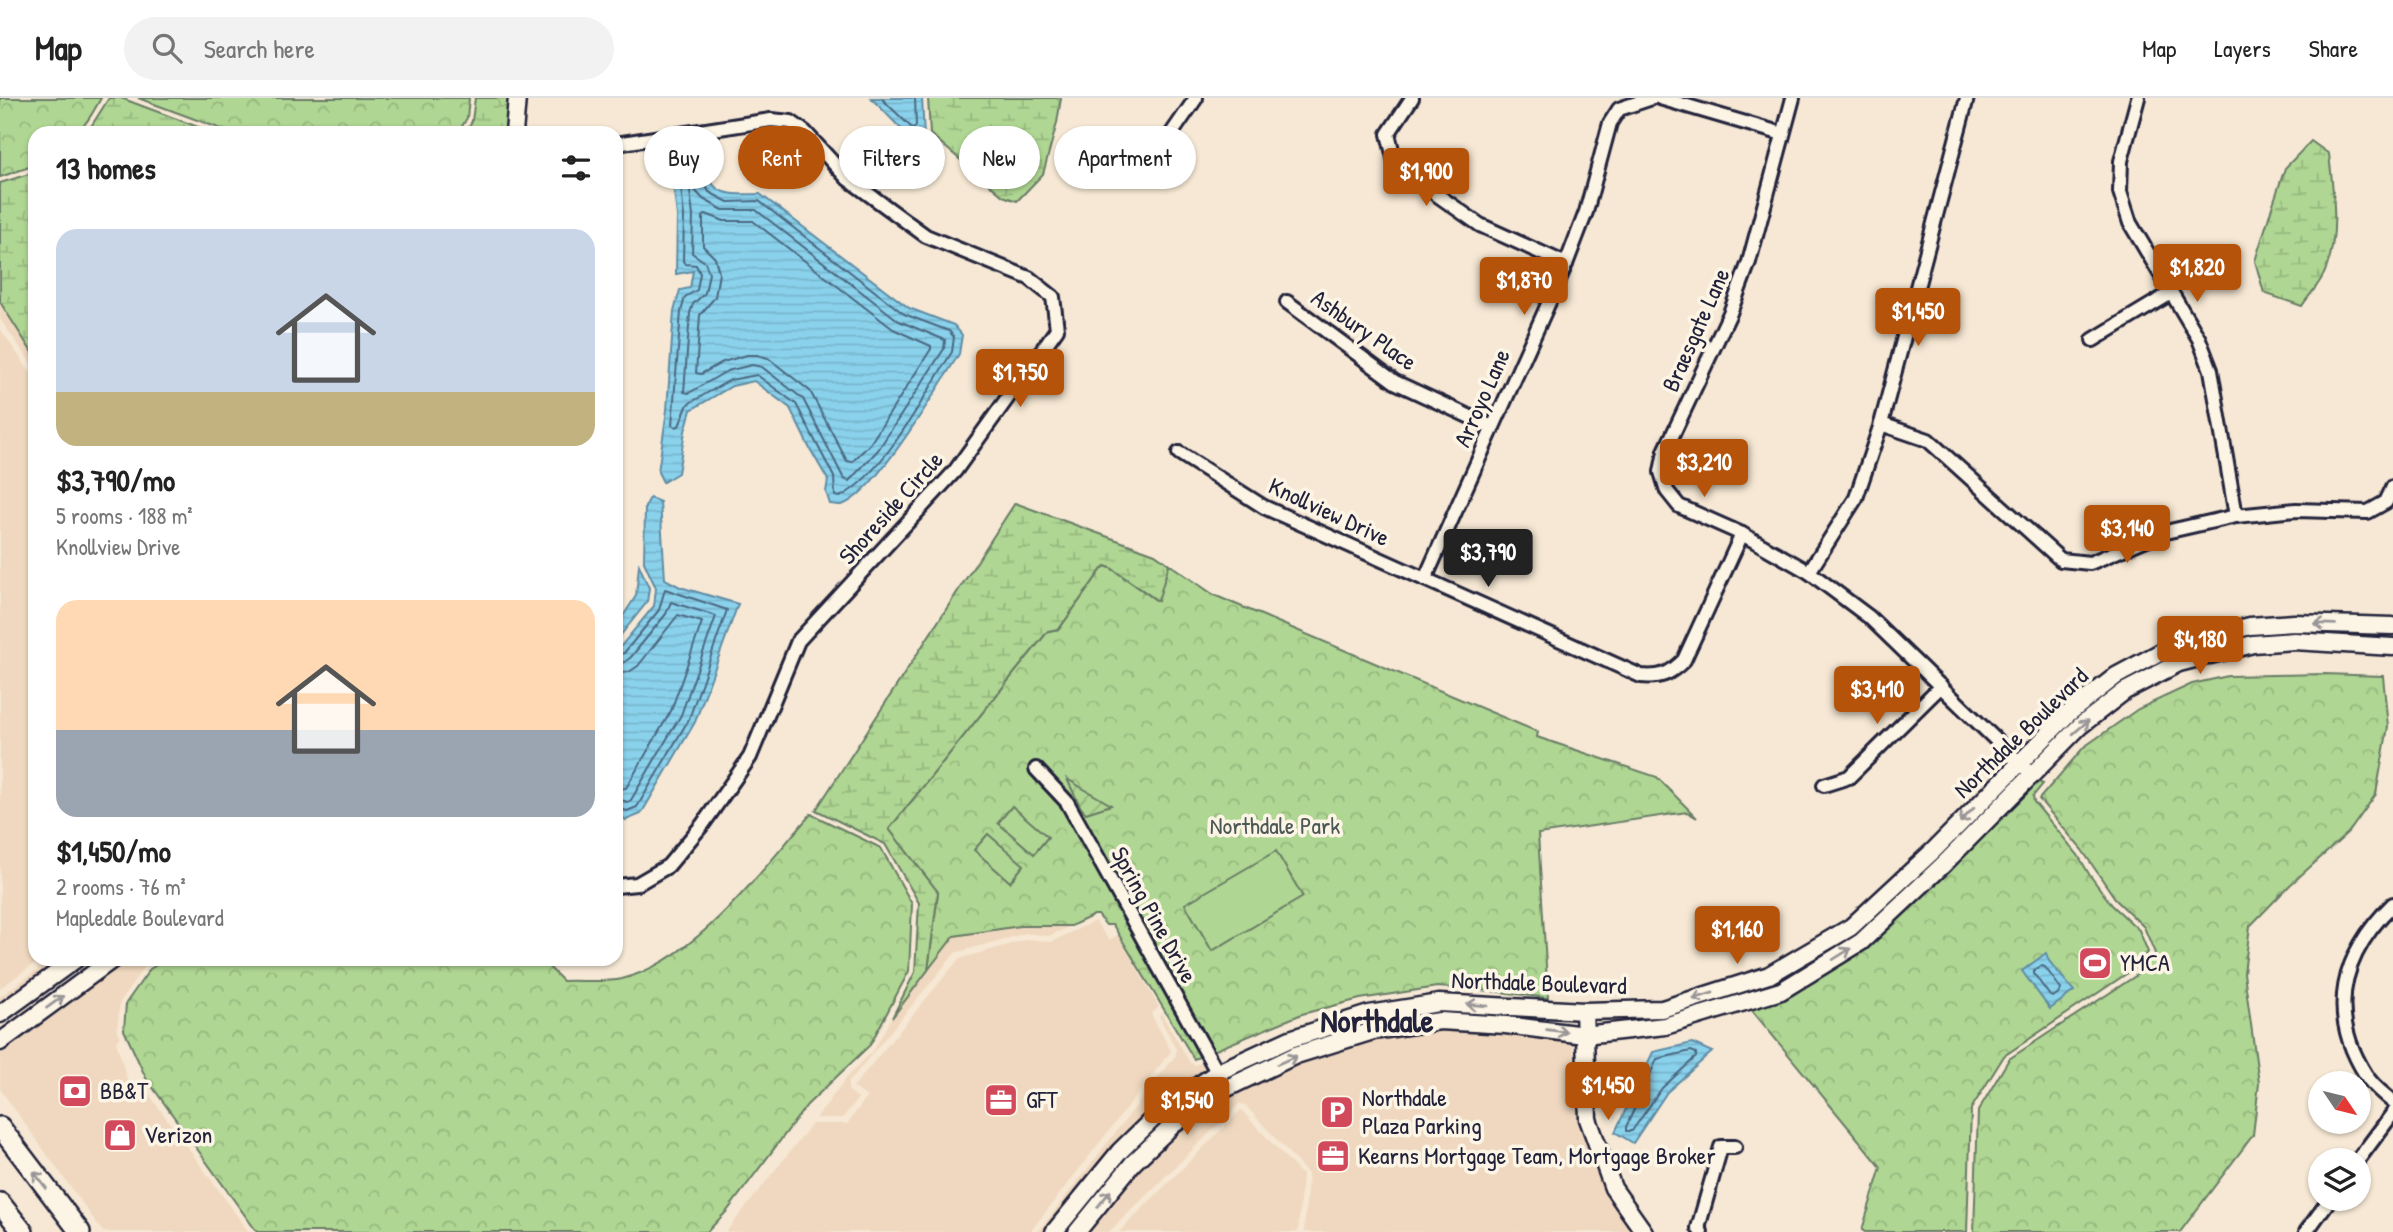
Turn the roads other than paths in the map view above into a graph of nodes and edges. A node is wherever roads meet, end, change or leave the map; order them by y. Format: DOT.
graph roads {
  1 [pos="517,98"];
  2 [pos="1196,98"];
  3 [pos="1412,98"];
  4 [pos="1652,98"];
  5 [pos="1660,98"];
  6 [pos="1793,98"];
  7 [pos="1967,98"];
  8 [pos="2138,98"];
  9 [pos="515,126"];
  10 [pos="1177,126"];
  11 [pos="1783,134"];
  12 [pos="623,143"];
  13 [pos="1566,264"];
  14 [pos="2171,293"];
  15 [pos="1287,302"];
  16 [pos="2093,340"];
  17 [pos="1881,424"];
  18 [pos="1492,427"];
  19 [pos="1179,453"];
  20 [pos="2393,487"];
  21 [pos="2236,516"];
  22 [pos="1742,534"];
  23 [pos="1809,572"];
  24 [pos="1425,579"];
  25 [pos="2393,626"];
  26 [pos="2393,647"];
  27 [pos="1941,686"];
  28 [pos="2019,762"];
  29 [pos="1036,769"];
  30 [pos="2032,774"];
  31 [pos="1824,785"];
  32 [pos="623,885"];
  33 [pos="2393,904"];
  34 [pos="66,966"];
  35 [pos="103,966"];
  36 [pos="1769,975"];
  37 [pos="1782,991"];
  38 [pos="1584,1010"];
  39 [pos="0,1014"];
  40 [pos="1584,1035"];
  41 [pos="0,1042"];
  42 [pos="1218,1072"];
  43 [pos="1225,1089"];
  44 [pos="2393,1102"];
  45 [pos="2393,1113"];
  46 [pos="0,1128"];
  47 [pos="1735,1147"];
  48 [pos="2367,1148"];
  49 [pos="0,1203"];
  50 [pos="2321,1211"];
  51 [pos="23,1232"];
  52 [pos="80,1232"];
  53 [pos="1054,1232"];
  54 [pos="1077,1232"];
  55 [pos="1644,1232"];
  56 [pos="1701,1232"];
  57 [pos="2306,1232"];
  1 -- 9 [label="street"];
  2 -- 10 [label="street"];
  3 -- 13 [label="street"];
  4 -- 13 [label="street, Arroyo Lane"];
  5 -- 11 [label="street"];
  6 -- 11 [label="street, Braesgate Lane"];
  7 -- 17 [label="street"];
  8 -- 14 [label="street"];
  11 -- 22 [label="street, Braesgate Lane"];
  12 -- 32 [label="street, Shoreside Circle"];
  13 -- 18 [label="street, Arroyo Lane"];
  14 -- 16 [label="street"];
  14 -- 21 [label="street"];
  15 -- 18 [label="street, Ashbury Place"];
  17 -- 21 [label="street"];
  17 -- 23 [label="street"];
  18 -- 24 [label="street, Arroyo Lane"];
  19 -- 24 [label="street, Knollview Drive"];
  20 -- 21 [label="street"];
  22 -- 23 [label="street, Braesgate Lane"];
  22 -- 24 [label="street, Knollview Drive"];
  23 -- 27 [label="street, Braesgate Lane"];
  25 -- 28 [label="street, Northdale Boulevard, one-way"];
  30 -- 26 [label="street, Northdale Boulevard, one-way"];
  27 -- 28 [label="street, Braesgate Lane"];
  27 -- 31 [label="street"];
  28 -- 30 [label="street, Braesgate Lane"];
  28 -- 36 [label="street, Northdale Boulevard, one-way"];
  29 -- 42 [label="street, Spring Pine Drive"];
  37 -- 30 [label="street, Northdale Boulevard, one-way"];
  33 -- 44 [label="street"];
  34 -- 39 [label="street"];
  41 -- 35 [label="street, one-way"];
  36 -- 37 [label="street"];
  36 -- 38 [label="street, Northdale Boulevard, one-way"];
  37 -- 40 [label="street, Northdale Boulevard"];
  38 -- 40 [label="street"];
  38 -- 42 [label="street, Northdale Boulevard, one-way"];
  43 -- 40 [label="street, Northdale Boulevard, one-way"];
  40 -- 55 [label="street"];
  42 -- 43 [label="street, Spring Pine Drive"];
  42 -- 53 [label="street, Northdale Boulevard"];
  54 -- 43 [label="street, Northdale Boulevard, one-way"];
  45 -- 48 [label="street"];
  52 -- 46 [label="main road, one-way"];
  47 -- 56 [label="street"];
  49 -- 51 [label="main road"];
  50 -- 57 [label="street"];
}
